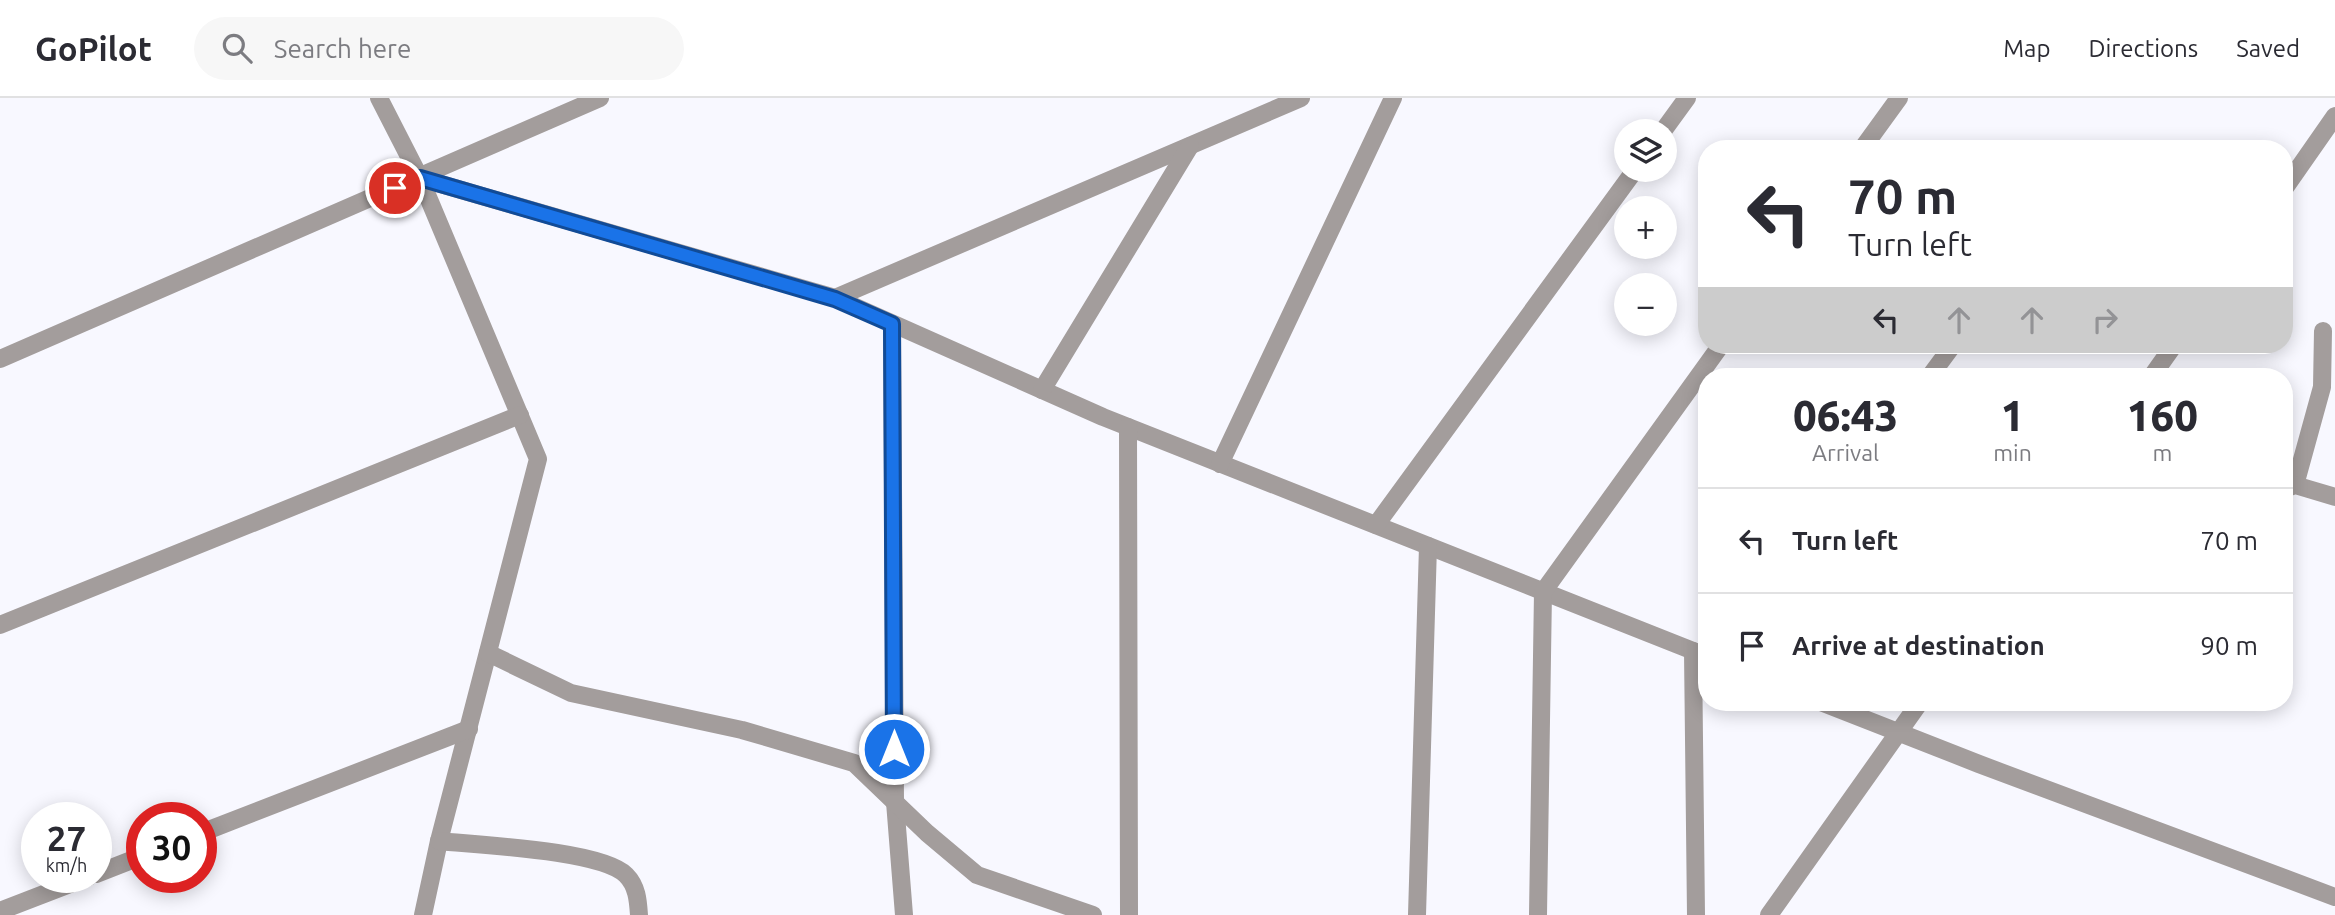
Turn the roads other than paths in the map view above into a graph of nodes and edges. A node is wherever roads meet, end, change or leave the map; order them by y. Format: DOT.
graph roads {
  1 [pos="379,98"];
  2 [pos="600,98"];
  3 [pos="1301,98"];
  4 [pos="1393,98"];
  5 [pos="1687,98"];
  6 [pos="1899,98"];
  7 [pos="1672,119"];
  8 [pos="2334,121"];
  9 [pos="1869,140"];
  10 [pos="1190,146"];
  11 [pos="2293,177"];
  12 [pos="420,178"];
  13 [pos="1626,182"];
  14 [pos="835,299"];
  15 [pos="892,324"];
  16 [pos="2323,331"];
  17 [pos="0,359"];
  18 [pos="1698,377"];
  19 [pos="1042,390"];
  20 [pos="520,415"];
  21 [pos="1128,427"];
  22 [pos="1220,464"];
  23 [pos="2293,475"];
  24 [pos="2293,488"];
  25 [pos="2335,497"];
  26 [pos="1376,525"];
  27 [pos="1428,546"];
  28 [pos="1543,592"];
  29 [pos="0,625"];
  30 [pos="488,653"];
  31 [pos="1698,653"];
  32 [pos="1699,711"];
  33 [pos="1844,711"];
  34 [pos="1913,711"];
  35 [pos="469,729"];
  36 [pos="1898,732"];
  37 [pos="895,802"];
  38 [pos="217,827"];
  39 [pos="439,841"];
  40 [pos="47,893"];
  41 [pos="2335,897"];
  42 [pos="0,911"];
  43 [pos="423,915"];
  44 [pos="639,915"];
  45 [pos="904,915"];
  46 [pos="1093,915"];
  47 [pos="1129,915"];
  48 [pos="1417,915"];
  49 [pos="1538,915"];
  50 [pos="1696,915"];
  51 [pos="1769,915"];
  1 -- 12 [label="street"];
  2 -- 12 [label="street"];
  3 -- 10 [label="street"];
  4 -- 22 [label="street"];
  5 -- 7 [label="street"];
  6 -- 9 [label="street"];
  8 -- 11 [label="street"];
  10 -- 14 [label="street"];
  10 -- 19 [label="street"];
  12 -- 14 [label="street"];
  12 -- 17 [label="street"];
  12 -- 20 [label="street"];
  13 -- 26 [label="street"];
  14 -- 15 [label="street"];
  15 -- 19 [label="street"];
  15 -- 37 [label="street"];
  16 -- 23 [label="street"];
  18 -- 28 [label="street"];
  19 -- 21 [label="street"];
  20 -- 29 [label="street"];
  20 -- 30 [label="street"];
  21 -- 22 [label="street"];
  21 -- 47 [label="street"];
  22 -- 26 [label="street"];
  24 -- 25 [label="street"];
  26 -- 27 [label="street"];
  27 -- 28 [label="street"];
  27 -- 48 [label="street"];
  28 -- 31 [label="street"];
  28 -- 49 [label="street"];
  30 -- 35 [label="street"];
  30 -- 37 [label="street"];
  32 -- 50 [label="street"];
  33 -- 36 [label="street"];
  34 -- 36 [label="street"];
  35 -- 38 [label="street"];
  35 -- 39 [label="street"];
  36 -- 41 [label="street"];
  36 -- 51 [label="street"];
  37 -- 45 [label="street"];
  37 -- 46 [label="street"];
  39 -- 43 [label="street"];
  39 -- 44 [label="street"];
  40 -- 42 [label="street"];
}
